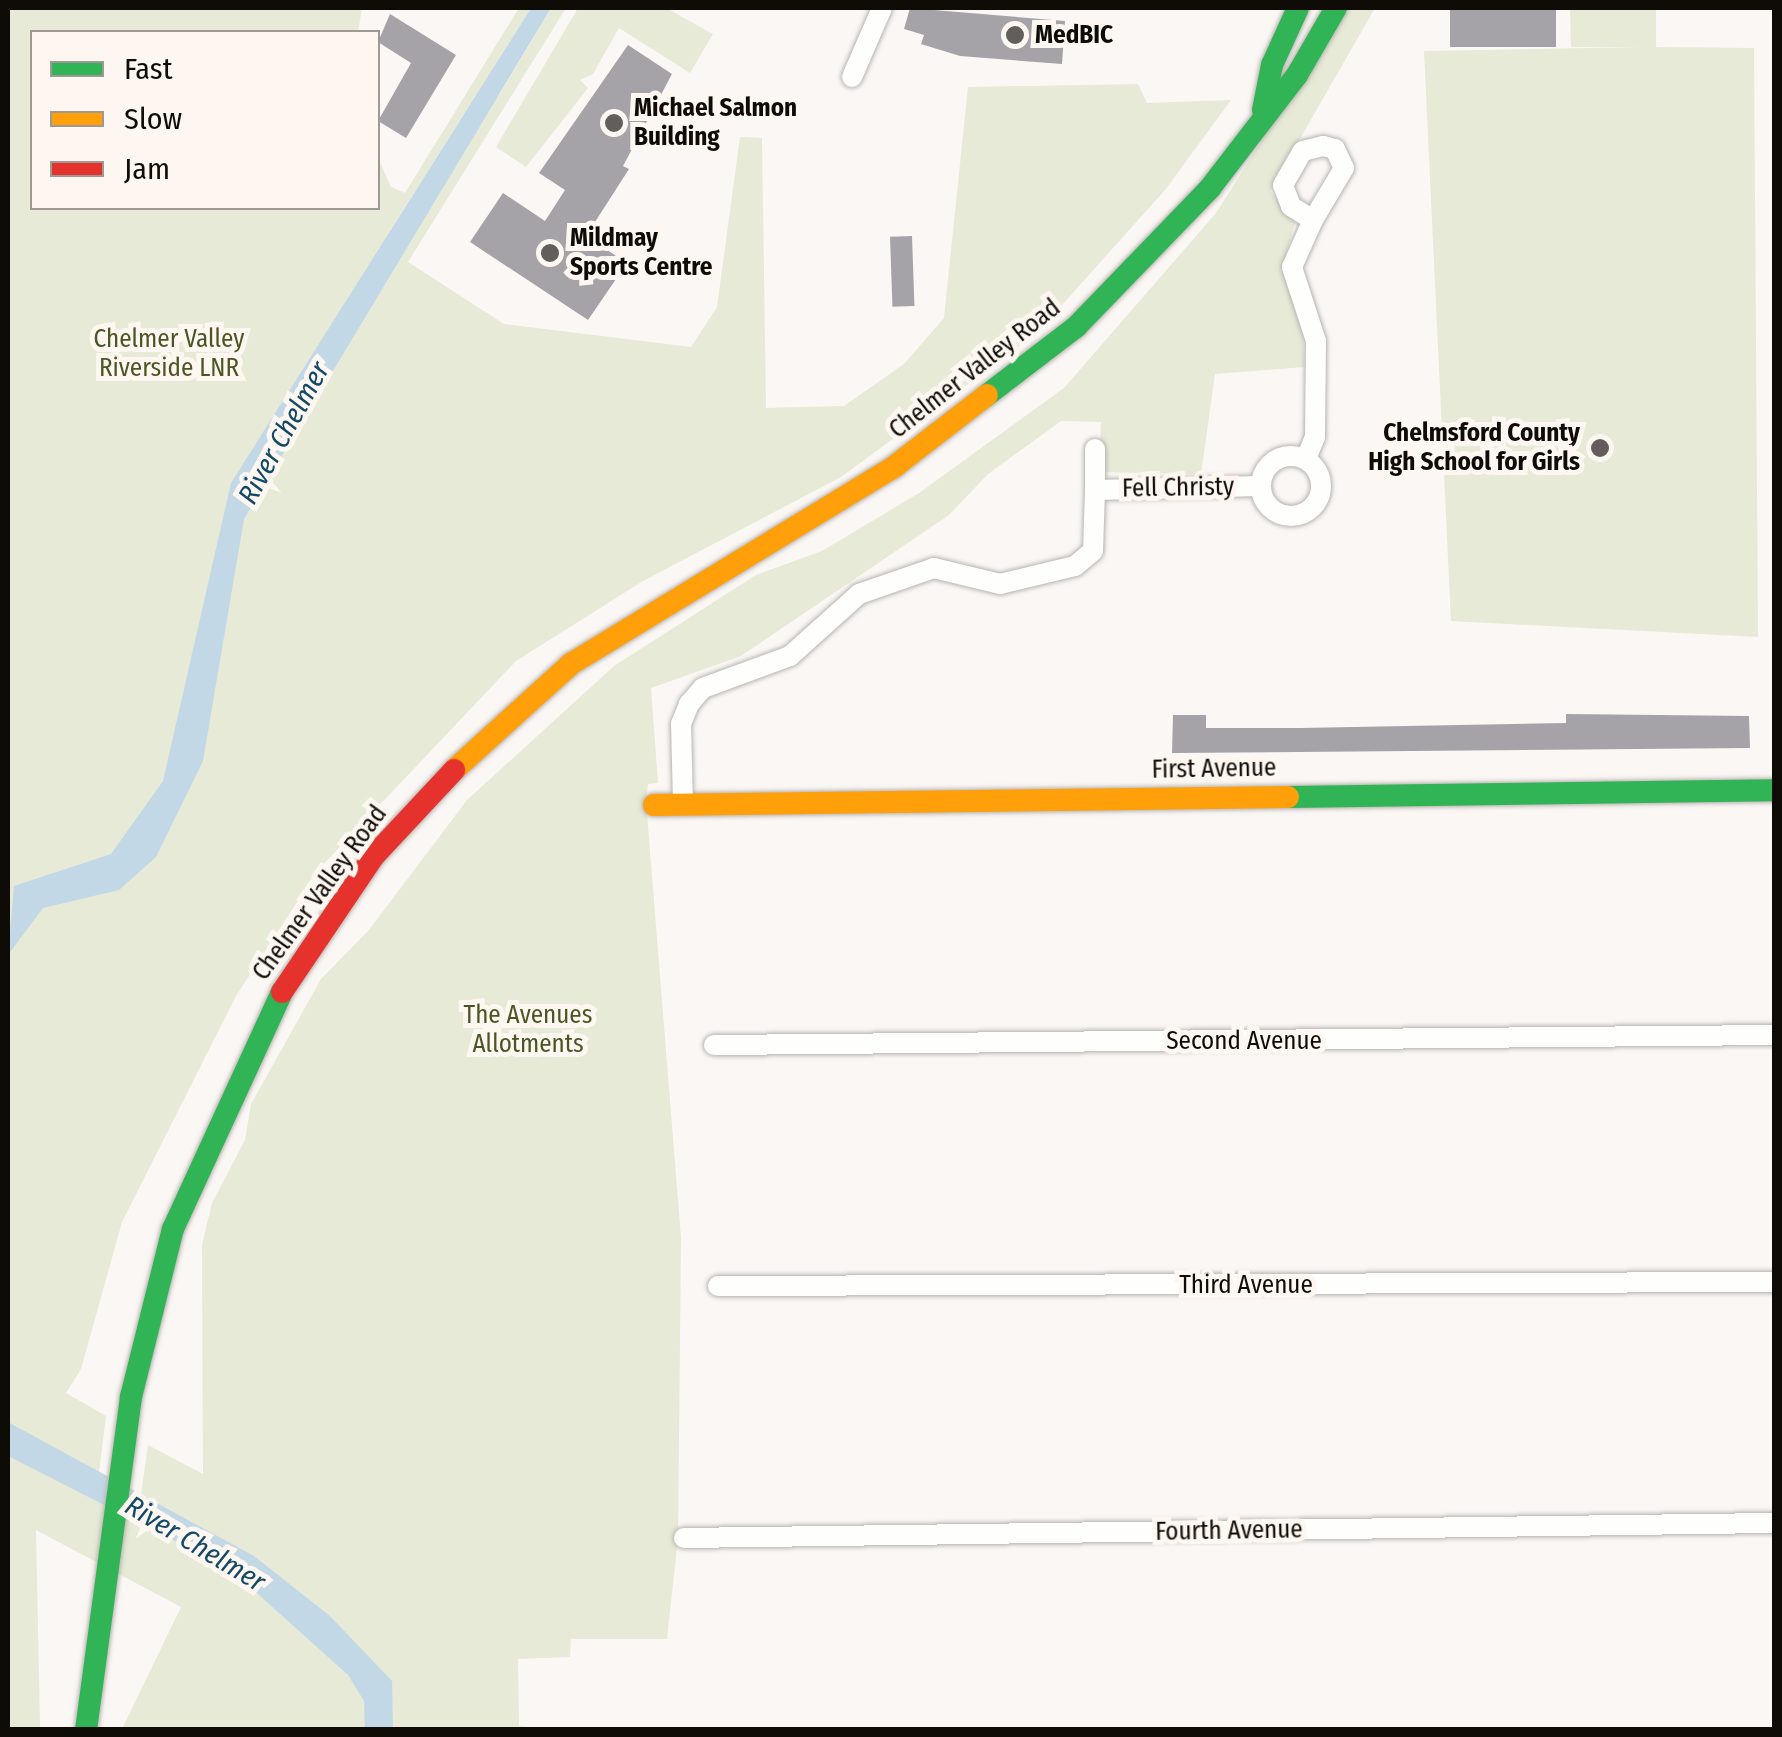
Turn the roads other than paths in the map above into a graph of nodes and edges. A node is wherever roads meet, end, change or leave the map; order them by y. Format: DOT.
graph roads {
  1 [pos="882,8"];
  2 [pos="1298,8"];
  3 [pos="1331,11"];
  4 [pos="852,77"];
  5 [pos="1263,110"];
  6 [pos="1313,220"];
  7 [pos="1095,450"];
  8 [pos="1306,459"];
  9 [pos="1260,486"];
  10 [pos="1096,490"];
  11 [pos="1774,790"];
  12 [pos="682,804"];
  13 [pos="654,805"];
  14 [pos="1774,1036"];
  15 [pos="714,1045"];
  16 [pos="1774,1282"];
  17 [pos="718,1286"];
  18 [pos="1774,1523"];
  19 [pos="684,1538"];
  20 [pos="86,1730"];
  1 -- 4 [label="street"];
  2 -- 5 [label="main road, Chelmer Valley Road"];
  3 -- 5 [label="main road, Chelmer Valley Road"];
  5 -- 20 [label="main road, Chelmer Valley Road"];
  6 -- 8 [label="street, Fell Christy"];
  7 -- 10 [label="street, Fell Christy"];
  8 -- 9 [label="street, Fell Christy"];
  8 -- 9 [label="street, Fell Christy"];
  9 -- 10 [label="street, Fell Christy"];
  10 -- 12 [label="street, Fell Christy"];
  11 -- 12 [label="main road, First Avenue"];
  12 -- 13 [label="main road, First Avenue"];
  14 -- 15 [label="street, Second Avenue"];
  16 -- 17 [label="street, Third Avenue"];
  18 -- 19 [label="street, Fourth Avenue"];
}
